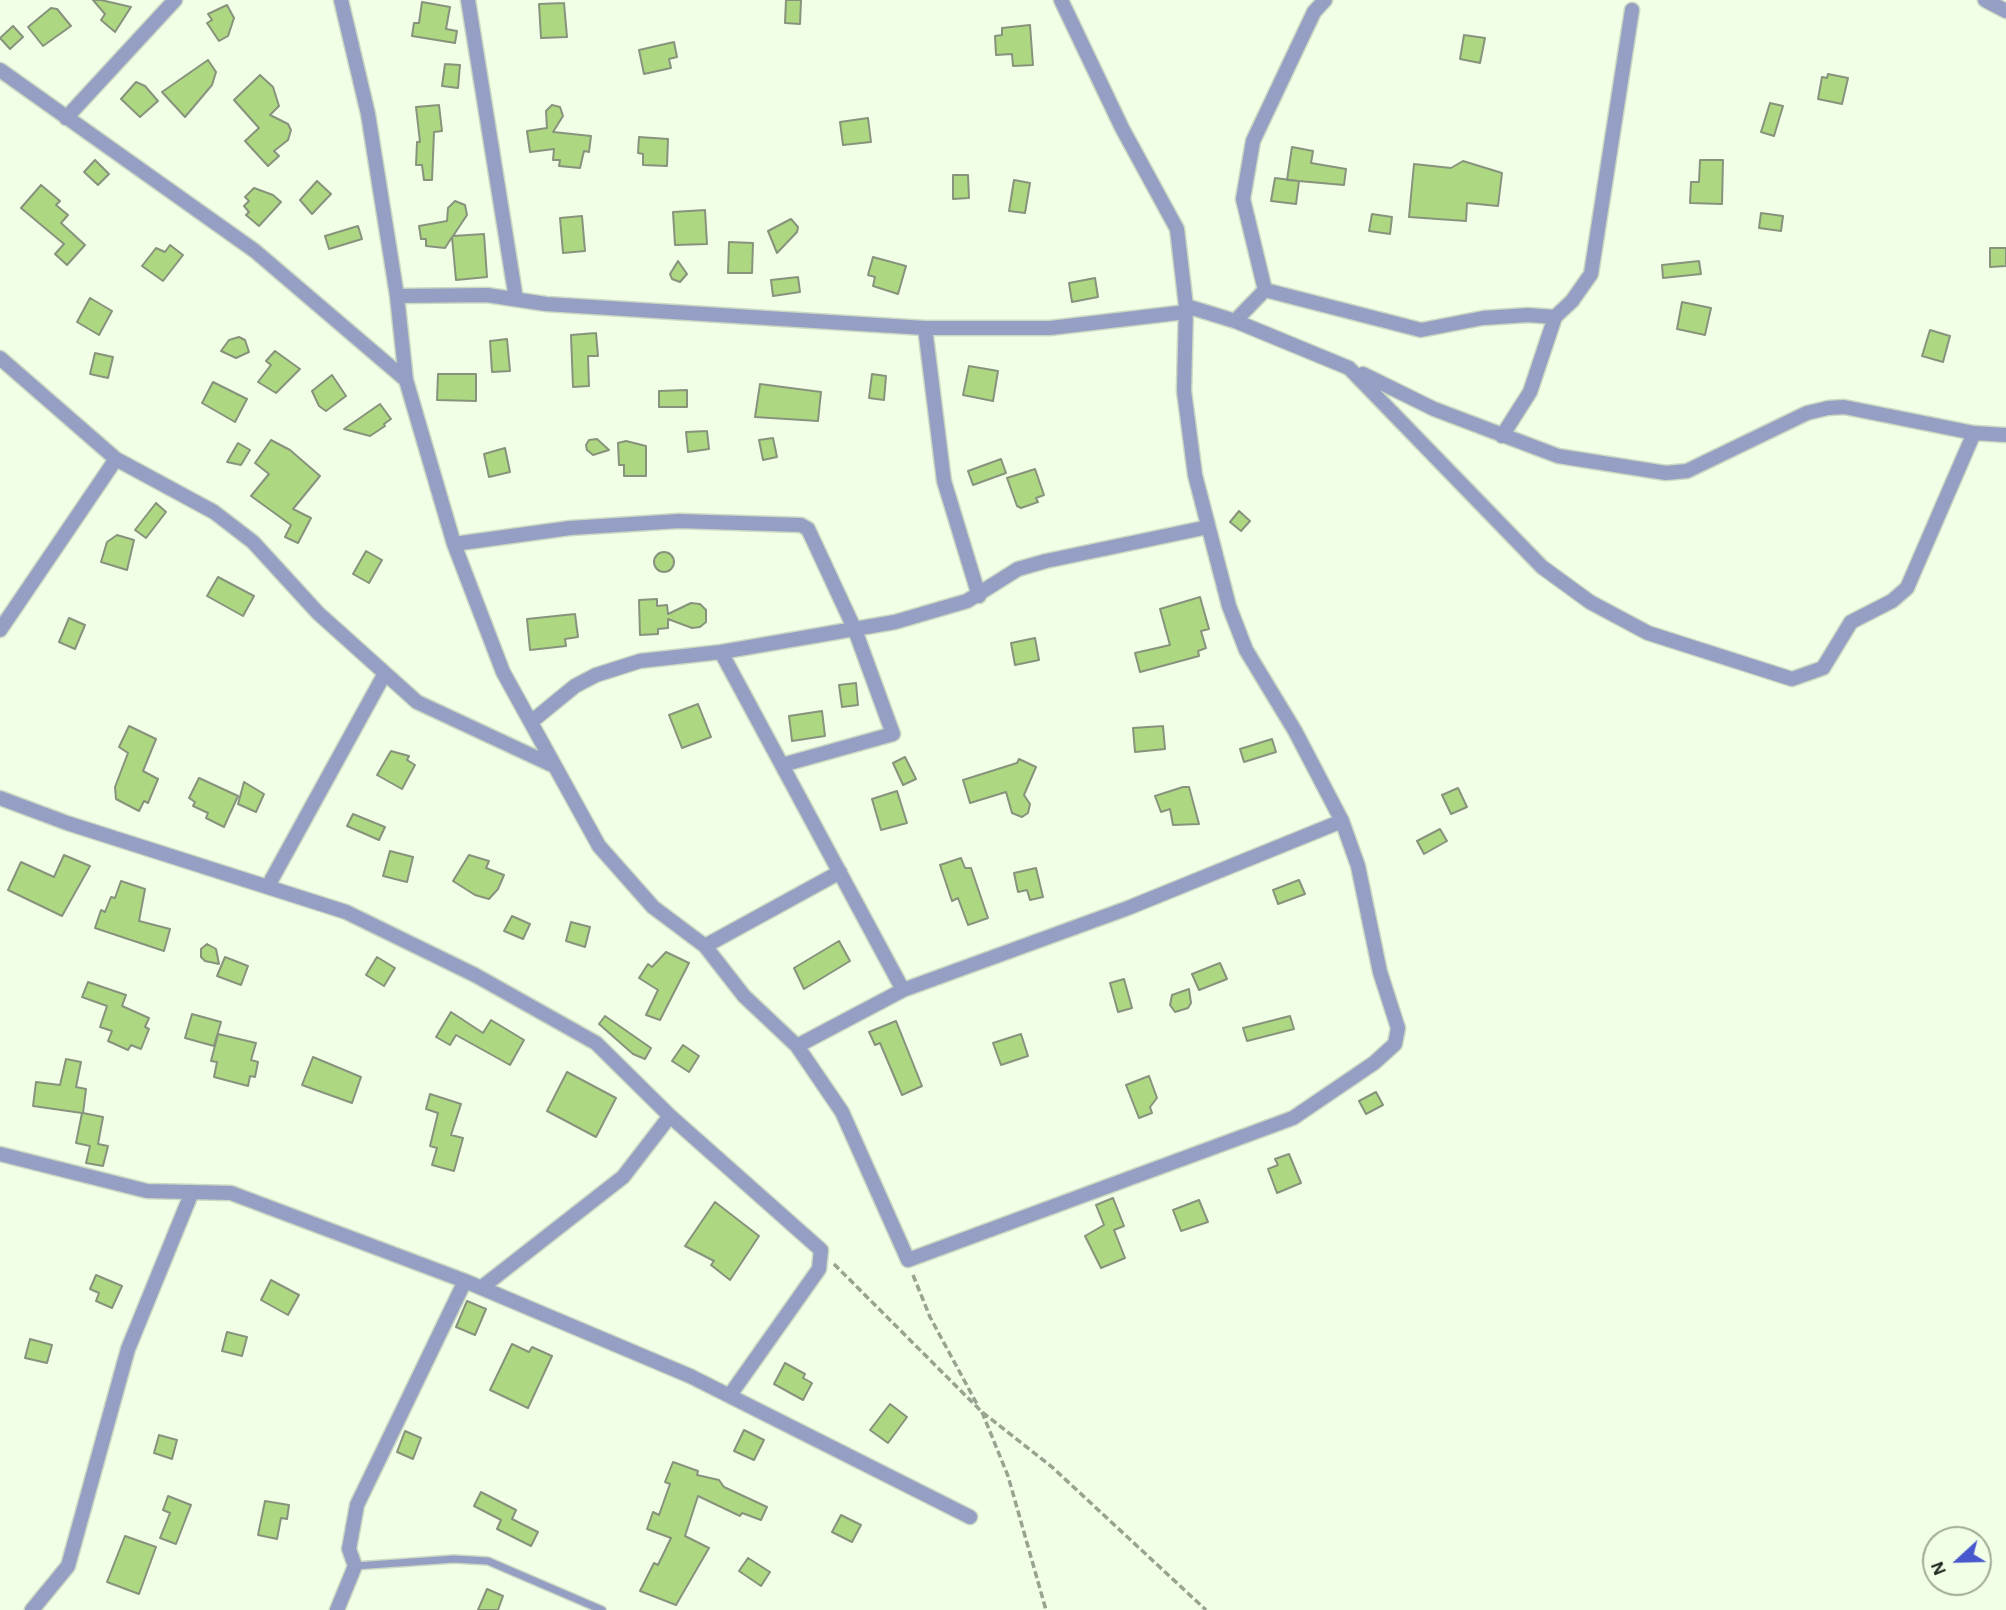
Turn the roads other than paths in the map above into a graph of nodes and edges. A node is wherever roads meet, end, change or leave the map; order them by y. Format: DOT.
graph roads {
  1 [pos="175,0"];
  2 [pos="341,0"];
  3 [pos="468,0"];
  4 [pos="1061,0"];
  5 [pos="1325,0"];
  6 [pos="1985,0"];
  7 [pos="1632,10"];
  8 [pos="2006,11"];
  9 [pos="0,69"];
  10 [pos="66,118"];
  11 [pos="1265,290"];
  12 [pos="397,296"];
  13 [pos="516,299"];
  14 [pos="1186,309"];
  15 [pos="1555,317"];
  16 [pos="1235,321"];
  17 [pos="925,328"];
  18 [pos="0,358"];
  19 [pos="1349,368"];
  20 [pos="406,380"];
  21 [pos="1974,433"];
  22 [pos="2006,435"];
  23 [pos="1502,436"];
  24 [pos="116,458"];
  25 [pos="1208,527"];
  26 [pos="454,544"];
  27 [pos="979,596"];
  28 [pos="0,630"];
  29 [pos="855,630"];
  30 [pos="721,652"];
  31 [pos="384,675"];
  32 [pos="530,722"];
  33 [pos="552,765"];
  34 [pos="782,765"];
  35 [pos="0,798"];
  36 [pos="1342,821"];
  37 [pos="840,872"];
  38 [pos="268,886"];
  39 [pos="705,946"];
  40 [pos="903,990"];
  41 [pos="797,1046"];
  42 [pos="670,1116"];
  43 [pos="0,1154"];
  44 [pos="192,1192"];
  45 [pos="465,1281"];
  46 [pos="481,1288"];
  47 [pos="730,1395"];
  48 [pos="970,1517"];
  49 [pos="355,1566"];
  50 [pos="32,1610"];
  51 [pos="337,1610"];
  52 [pos="602,1610"];
  1 -- 10 [label="street"];
  2 -- 12 [label="street"];
  3 -- 13 [label="street"];
  4 -- 14 [label="street"];
  5 -- 11 [label="street"];
  6 -- 8 [label="street"];
  7 -- 15 [label="street"];
  9 -- 10 [label="street"];
  10 -- 20 [label="street"];
  11 -- 15 [label="street"];
  11 -- 16 [label="street"];
  12 -- 13 [label="street"];
  12 -- 20 [label="street"];
  13 -- 17 [label="street"];
  14 -- 16 [label="street"];
  14 -- 17 [label="street"];
  14 -- 25 [label="street"];
  15 -- 23 [label="street"];
  16 -- 19 [label="street"];
  17 -- 27 [label="street"];
  18 -- 24 [label="street"];
  19 -- 21 [label="street"];
  19 -- 23 [label="street"];
  20 -- 26 [label="street"];
  21 -- 22 [label="street"];
  21 -- 23 [label="street"];
  24 -- 28 [label="street"];
  24 -- 31 [label="street"];
  25 -- 27 [label="street"];
  25 -- 36 [label="street"];
  26 -- 29 [label="street"];
  26 -- 32 [label="street"];
  27 -- 29 [label="street"];
  29 -- 30 [label="street"];
  29 -- 34 [label="street"];
  30 -- 32 [label="street"];
  30 -- 34 [label="street"];
  31 -- 33 [label="street"];
  31 -- 38 [label="street"];
  32 -- 33 [label="street"];
  33 -- 39 [label="street"];
  34 -- 37 [label="street"];
  35 -- 38 [label="street"];
  36 -- 40 [label="street"];
  36 -- 41 [label="street"];
  37 -- 39 [label="street"];
  37 -- 40 [label="street"];
  38 -- 42 [label="street"];
  39 -- 41 [label="street"];
  40 -- 41 [label="street"];
  42 -- 46 [label="street"];
  42 -- 47 [label="street"];
  43 -- 44 [label="street"];
  44 -- 45 [label="street"];
  44 -- 50 [label="street"];
  45 -- 46 [label="street"];
  45 -- 49 [label="street"];
  46 -- 47 [label="street"];
  47 -- 48 [label="street"];
  49 -- 51 [label="street"];
  49 -- 52 [label="lane"];
}
